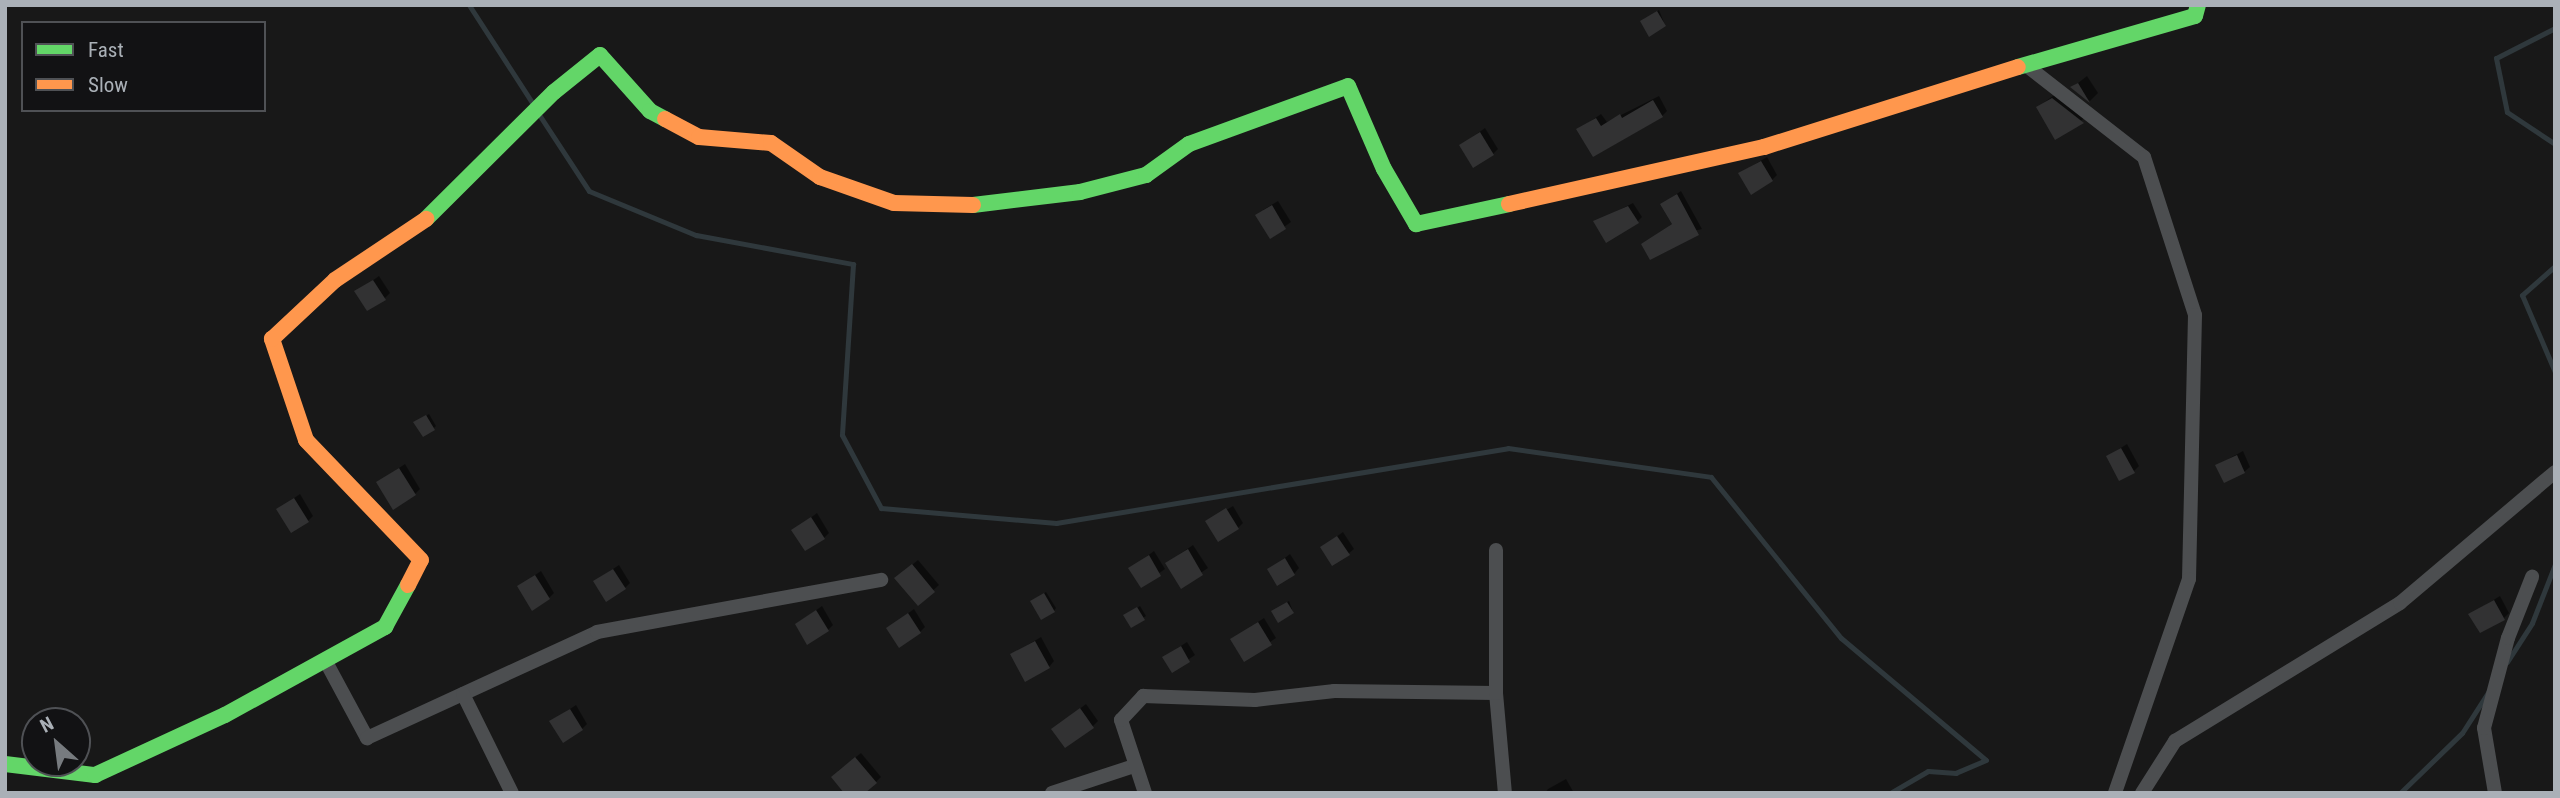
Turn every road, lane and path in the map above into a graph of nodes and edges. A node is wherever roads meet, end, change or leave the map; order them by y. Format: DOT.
graph roads {
  1 [pos="2198,5"];
  2 [pos="2027,66"];
  3 [pos="2555,472"];
  4 [pos="1496,550"];
  5 [pos="2532,577"];
  6 [pos="881,580"];
  7 [pos="325,660"];
  8 [pos="1496,693"];
  9 [pos="463,694"];
  10 [pos="5,764"];
  11 [pos="1135,766"];
  12 [pos="512,793"];
  13 [pos="1052,793"];
  14 [pos="1145,793"];
  15 [pos="1505,793"];
  16 [pos="2115,793"];
  17 [pos="2142,793"];
  18 [pos="2495,793"];
  1 -- 2 [label="street"];
  2 -- 7 [label="street"];
  2 -- 16 [label="street"];
  3 -- 17 [label="street"];
  4 -- 8 [label="street"];
  5 -- 18 [label="street"];
  6 -- 9 [label="street"];
  7 -- 9 [label="street"];
  7 -- 10 [label="street"];
  8 -- 11 [label="street"];
  8 -- 15 [label="street"];
  9 -- 12 [label="street"];
  11 -- 13 [label="street"];
  11 -- 14 [label="street"];
}
